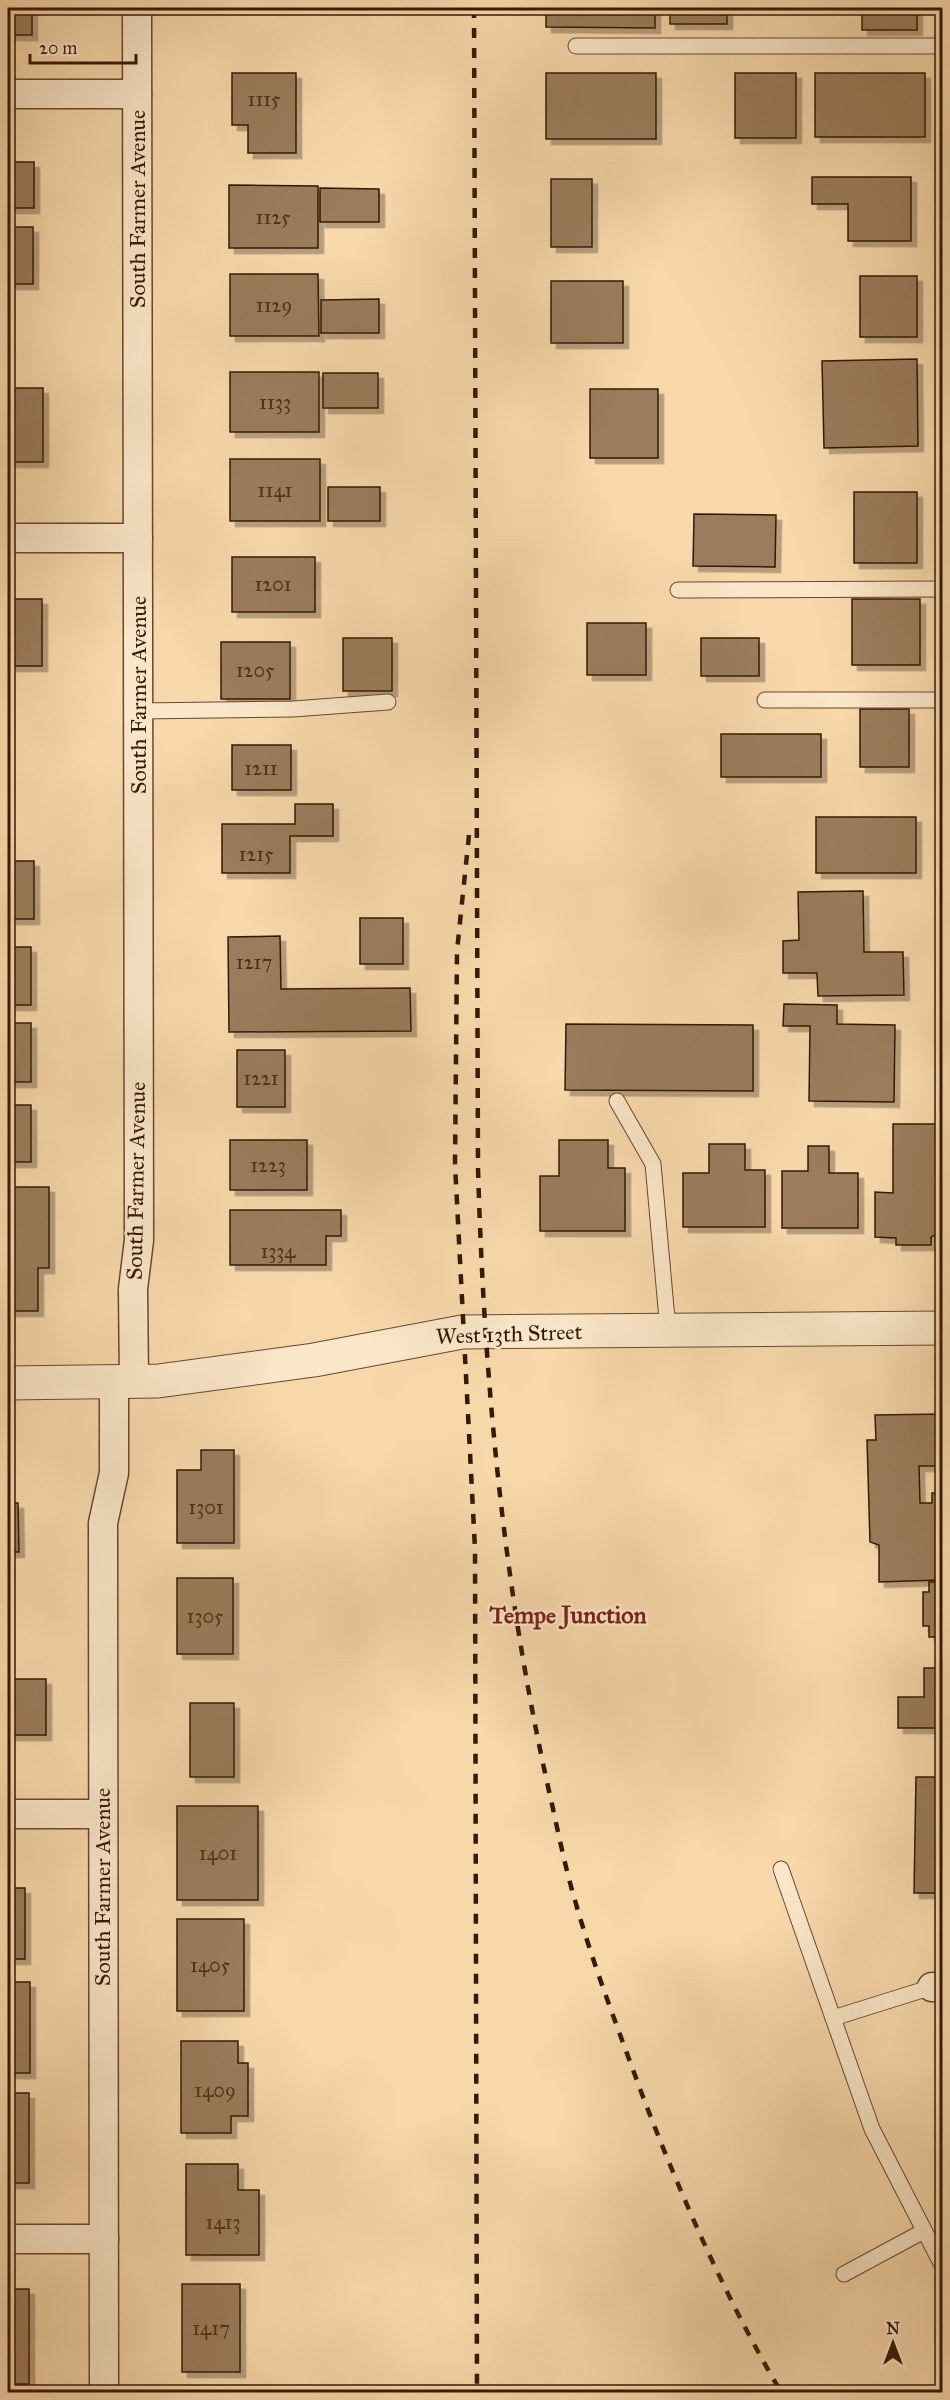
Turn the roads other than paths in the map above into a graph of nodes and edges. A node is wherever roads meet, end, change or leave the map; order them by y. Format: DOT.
graph roads {
  1 [pos="137,8"];
  2 [pos="576,46"];
  3 [pos="942,46"];
  4 [pos="8,94"];
  5 [pos="137,94"];
  6 [pos="8,538"];
  7 [pos="138,538"];
  8 [pos="942,589"];
  9 [pos="678,590"];
  10 [pos="765,700"];
  11 [pos="942,700"];
  12 [pos="388,702"];
  13 [pos="138,711"];
  14 [pos="617,1101"];
  15 [pos="942,1328"];
  16 [pos="668,1330"];
  17 [pos="8,1383"];
  18 [pos="124,1383"];
  19 [pos="8,1814"];
  20 [pos="101,1814"];
  21 [pos="781,1869"];
  22 [pos="937,1987"];
  23 [pos="833,2018"];
  24 [pos="924,2231"];
  25 [pos="8,2239"];
  26 [pos="104,2239"];
  27 [pos="942,2265"];
  28 [pos="844,2274"];
  29 [pos="104,2392"];
  1 -- 5 [label="street, South Farmer Avenue"];
  2 -- 3 [label="lane"];
  4 -- 5 [label="street"];
  5 -- 7 [label="street, South Farmer Avenue"];
  6 -- 7 [label="street"];
  7 -- 13 [label="street, South Farmer Avenue"];
  8 -- 9 [label="lane"];
  10 -- 11 [label="lane"];
  12 -- 13 [label="lane"];
  13 -- 18 [label="street, South Farmer Avenue"];
  14 -- 16 [label="lane"];
  15 -- 16 [label="street, West 13th Street"];
  16 -- 18 [label="street, West 13th Street"];
  17 -- 18 [label="street, West 13th Street"];
  18 -- 20 [label="street, South Farmer Avenue"];
  19 -- 20 [label="street"];
  20 -- 26 [label="street, South Farmer Avenue"];
  21 -- 23 [label="lane"];
  22 -- 23 [label="lane"];
  23 -- 24 [label="lane"];
  24 -- 27 [label="lane"];
  24 -- 28 [label="lane"];
  25 -- 26 [label="street"];
  26 -- 29 [label="street, South Farmer Avenue"];
}
